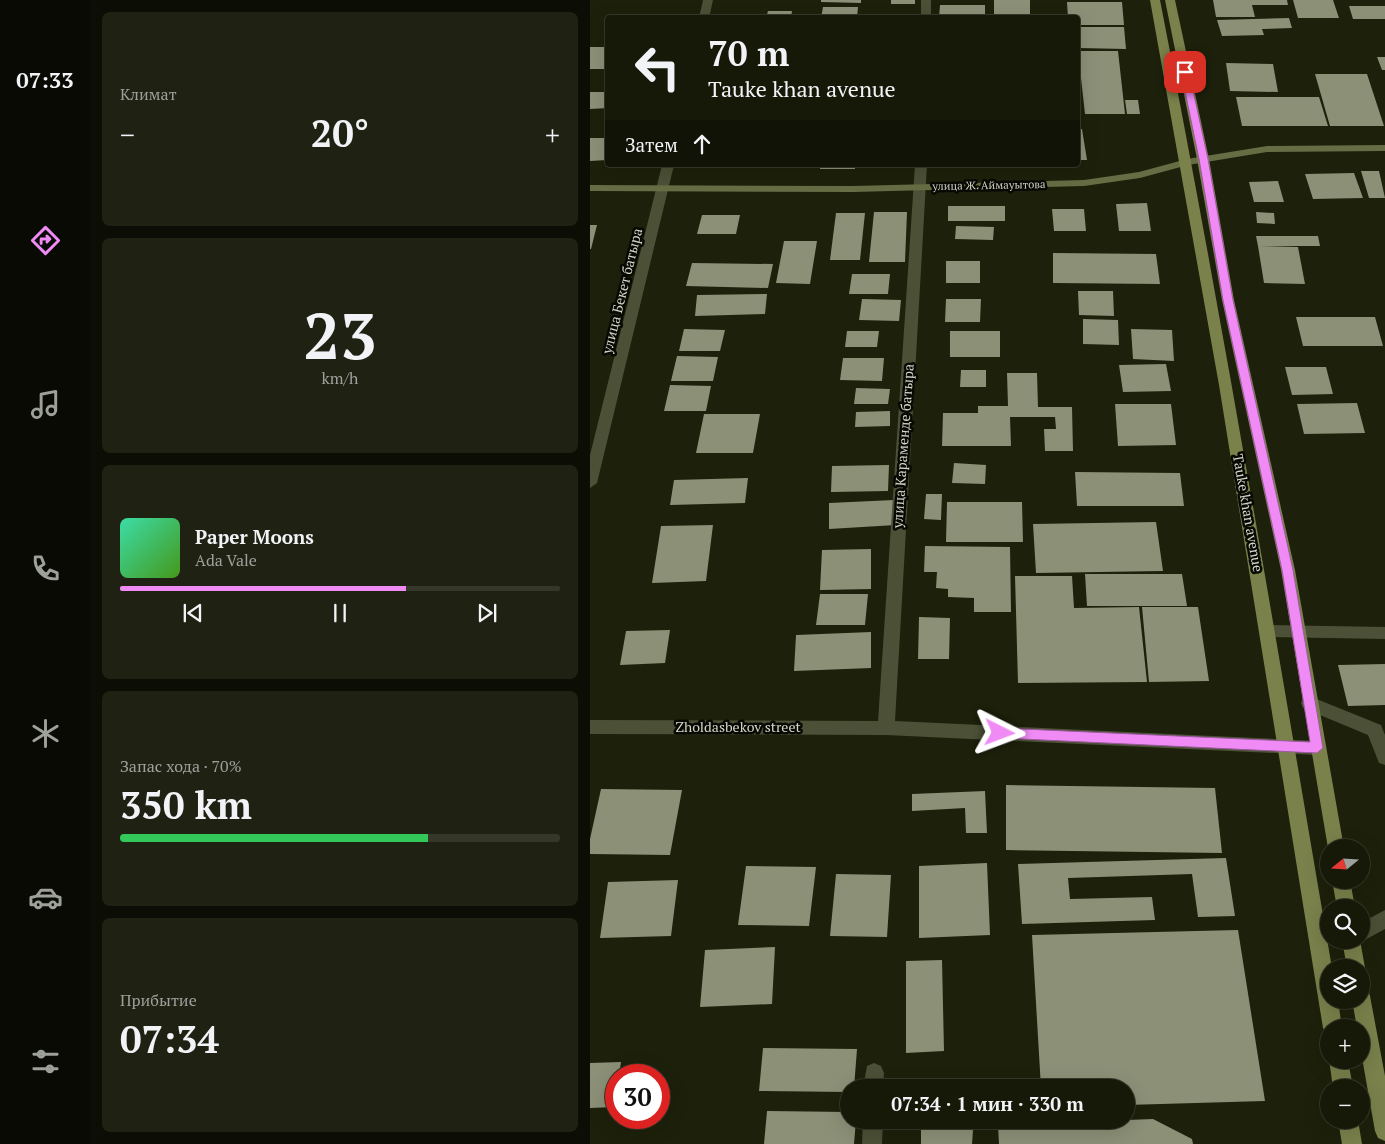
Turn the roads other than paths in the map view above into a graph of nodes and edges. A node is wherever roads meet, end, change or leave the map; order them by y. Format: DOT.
graph roads {
  1 [pos="708,0"];
  2 [pos="926,0"];
  3 [pos="1155,0"];
  4 [pos="1170,0"];
  5 [pos="705,15"];
  6 [pos="926,15"];
  7 [pos="1385,148"];
  8 [pos="1203,159"];
  9 [pos="1186,162"];
  10 [pos="668,167"];
  11 [pos="921,167"];
  12 [pos="920,187"];
  13 [pos="590,188"];
  14 [pos="663,188"];
  15 [pos="590,483"];
  16 [pos="1268,631"];
  17 [pos="1297,632"];
  18 [pos="1385,632"];
  19 [pos="1309,703"];
  20 [pos="590,727"];
  21 [pos="886,728"];
  22 [pos="1286,746"];
  23 [pos="1317,748"];
  24 [pos="1385,758"];
  25 [pos="1333,839"];
  26 [pos="1385,919"];
  27 [pos="1370,928"];
  28 [pos="1322,959"];
  29 [pos="1363,1009"];
  30 [pos="872,1129"];
  31 [pos="1350,1129"];
  32 [pos="1385,1130"];
  33 [pos="872,1144"];
  34 [pos="1352,1144"];
  1 -- 5 [label="street"];
  2 -- 6 [label="street"];
  3 -- 9 [label="main road, Tauke khan avenue"];
  4 -- 8 [label="main road, Tauke khan avenue"];
  7 -- 8 [label="street, улица Ж. Аймауытова"];
  8 -- 9 [label="street, улица Ж. Аймауытова"];
  8 -- 17 [label="main road, Tauke khan avenue"];
  9 -- 12 [label="street, улица Ж. Аймауытова"];
  9 -- 16 [label="main road, Tauke khan avenue"];
  10 -- 14 [label="street, улица Бекет батыра"];
  11 -- 12 [label="street, улица Караменде батыра"];
  12 -- 14 [label="street, улица Ж. Аймауытова"];
  12 -- 21 [label="street, улица Караменде батыра"];
  13 -- 14 [label="street, улица Ж. Аймауытова"];
  14 -- 15 [label="street, улица Бекет батыра"];
  16 -- 17 [label="street"];
  16 -- 22 [label="main road, Tauke khan avenue"];
  17 -- 18 [label="street"];
  17 -- 19 [label="main road, Tauke khan avenue"];
  19 -- 23 [label="main road"];
  19 -- 24 [label="street"];
  20 -- 21 [label="street, Zholdasbekov street"];
  21 -- 22 [label="street, Zholdasbekov street"];
  22 -- 23 [label="street, Zholdasbekov street"];
  22 -- 28 [label="main road, Tauke khan avenue"];
  23 -- 25 [label="main road"];
  26 -- 27 [label="street"];
  29 -- 32 [label="main road"];
  30 -- 33 [label="street"];
  31 -- 34 [label="main road"];
}
